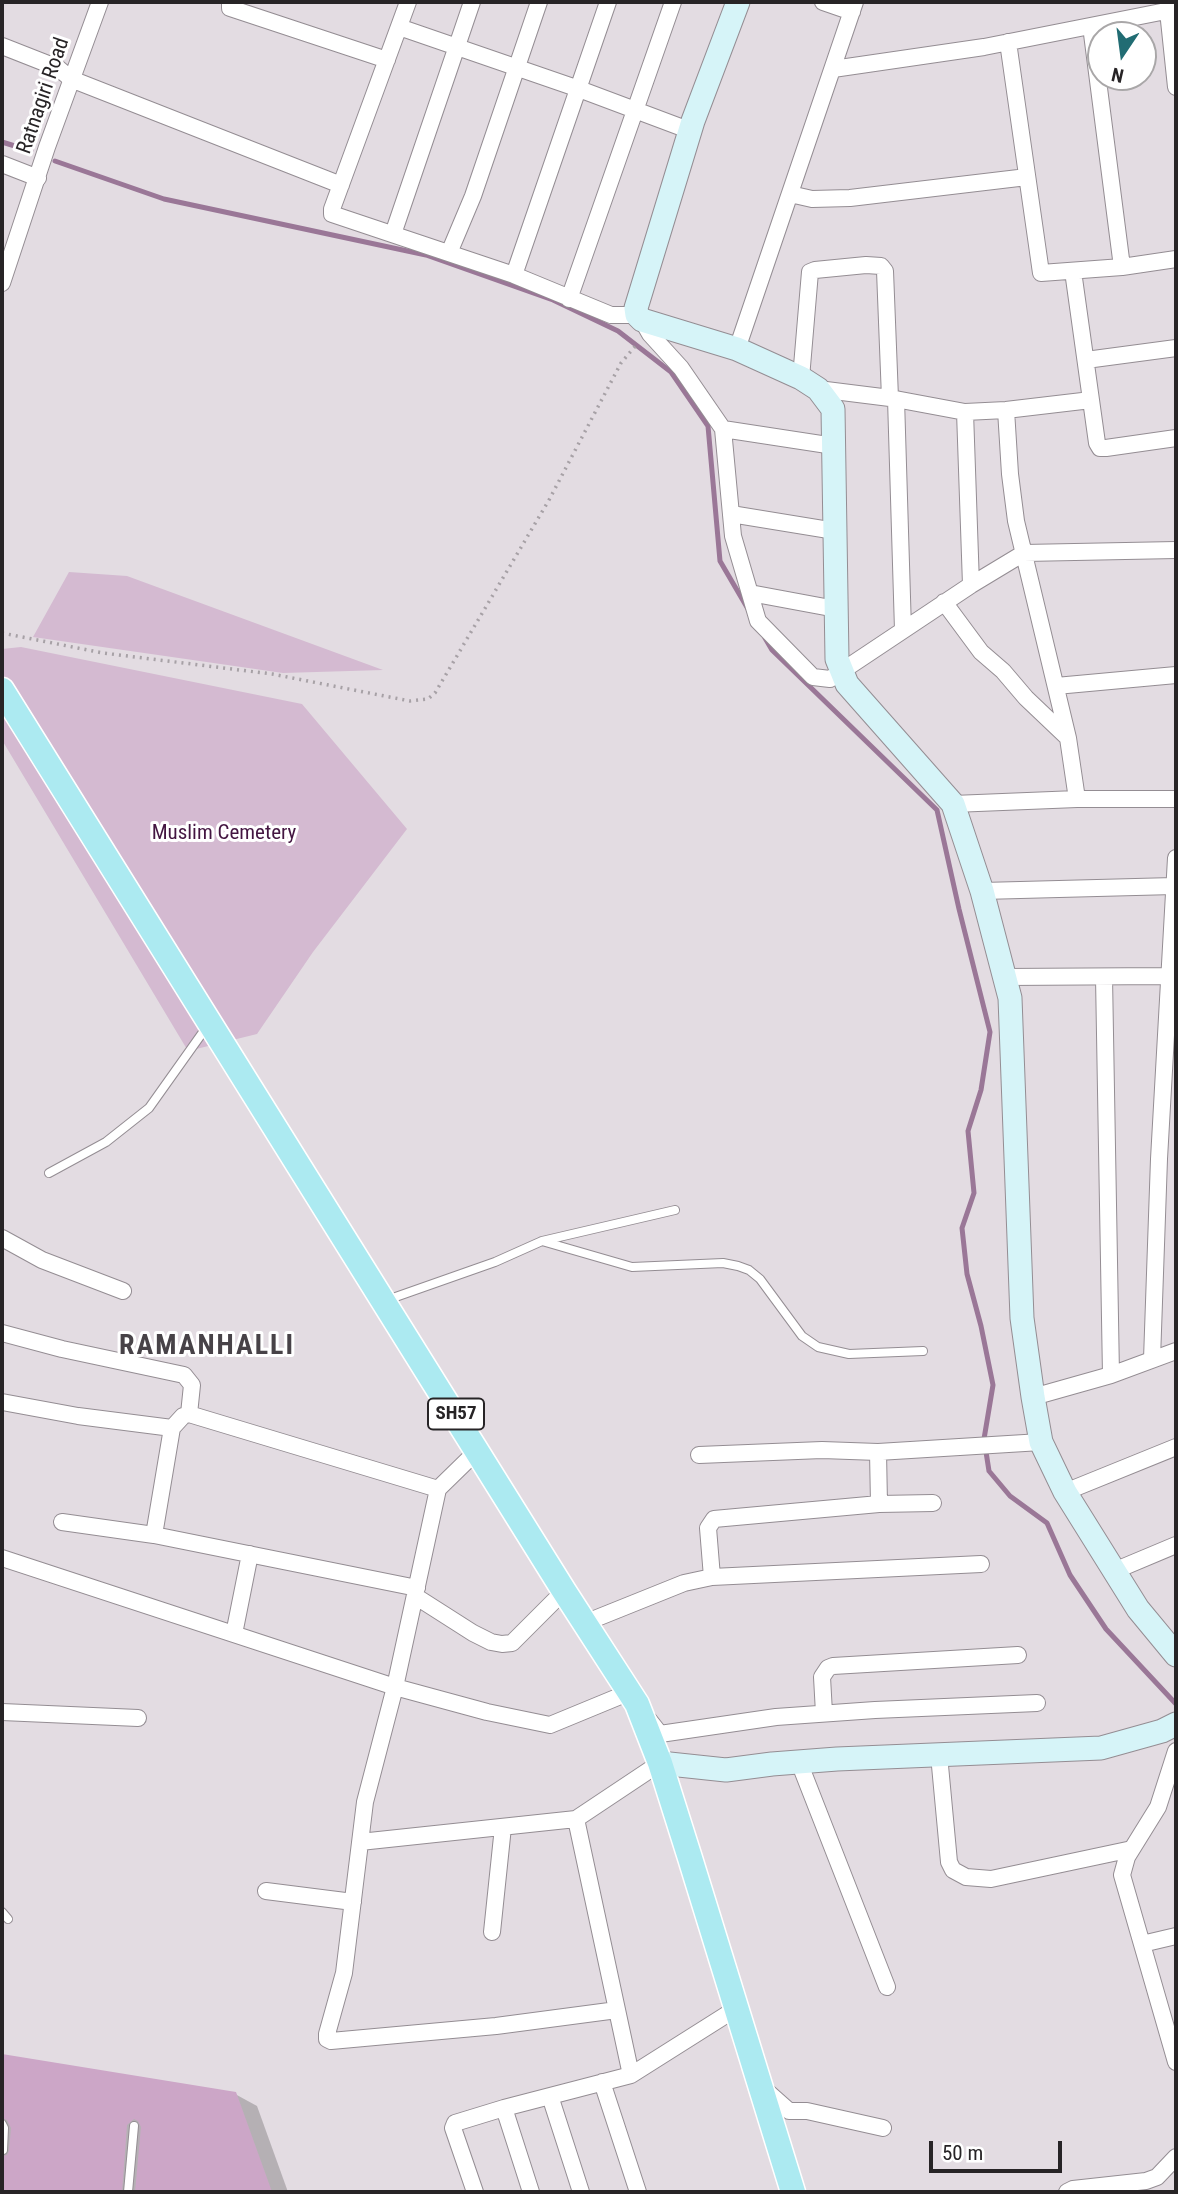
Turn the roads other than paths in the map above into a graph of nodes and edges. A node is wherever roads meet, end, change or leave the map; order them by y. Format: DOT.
graph roads {
  1 [pos="100,2"];
  2 [pos="230,2"];
  3 [pos="408,2"];
  4 [pos="472,2"];
  5 [pos="539,2"];
  6 [pos="608,2"];
  7 [pos="673,2"];
  8 [pos="738,2"];
  9 [pos="822,2"];
  10 [pos="854,7"];
  11 [pos="1172,10"];
  12 [pos="1116,21"];
  13 [pos="399,27"];
  14 [pos="1087,27"];
  15 [pos="1008,42"];
  16 [pos="2,46"];
  17 [pos="456,47"];
  18 [pos="387,60"];
  19 [pos="517,68"];
  20 [pos="832,69"];
  21 [pos="71,79"];
  22 [pos="1176,86"];
  23 [pos="579,89"];
  24 [pos="1099,91"];
  25 [pos="634,109"];
  26 [pos="691,131"];
  27 [pos="2,164"];
  28 [pos="1027,177"];
  29 [pos="38,178"];
  30 [pos="341,185"];
  31 [pos="790,194"];
  32 [pos="393,234"];
  33 [pos="449,253"];
  34 [pos="1176,259"];
  35 [pos="1122,268"];
  36 [pos="1073,271"];
  37 [pos="514,275"];
  38 [pos="2,283"];
  39 [pos="569,299"];
  40 [pos="640,325"];
  41 [pos="1176,348"];
  42 [pos="737,349"];
  43 [pos="1086,360"];
  44 [pos="809,383"];
  45 [pos="893,398"];
  46 [pos="1091,400"];
  47 [pos="1006,410"];
  48 [pos="965,412"];
  49 [pos="723,429"];
  50 [pos="1176,438"];
  51 [pos="834,446"];
  52 [pos="731,514"];
  53 [pos="835,531"];
  54 [pos="1176,550"];
  55 [pos="1024,554"];
  56 [pos="971,585"];
  57 [pos="750,593"];
  58 [pos="944,602"];
  59 [pos="836,609"];
  60 [pos="903,630"];
  61 [pos="841,671"];
  62 [pos="1176,675"];
  63 [pos="1056,686"];
  64 [pos="2,690"];
  65 [pos="1068,738"];
  66 [pos="1077,799"];
  67 [pos="1176,799"];
  68 [pos="953,804"];
  69 [pos="1176,858"];
  70 [pos="1174,886"];
  71 [pos="982,891"];
  72 [pos="1169,976"];
  73 [pos="1004,977"];
  74 [pos="1104,977"];
  75 [pos="210,1022"];
  76 [pos="1170,1073"];
  77 [pos="50,1173"];
  78 [pos="675,1210"];
  79 [pos="2,1238"];
  80 [pos="542,1241"];
  81 [pos="123,1291"];
  82 [pos="385,1301"];
  83 [pos="2,1333"];
  84 [pos="1176,1350"];
  85 [pos="923,1351"];
  86 [pos="1152,1359"];
  87 [pos="1111,1375"];
  88 [pos="1033,1397"];
  89 [pos="2,1402"];
  90 [pos="189,1414"];
  91 [pos="172,1428"];
  92 [pos="1041,1441"];
  93 [pos="1176,1447"];
  94 [pos="478,1450"];
  95 [pos="877,1452"];
  96 [pos="699,1455"];
  97 [pos="438,1489"];
  98 [pos="1065,1492"];
  99 [pos="933,1503"];
  100 [pos="880,1504"];
  101 [pos="62,1522"];
  102 [pos="154,1535"];
  103 [pos="1176,1545"];
  104 [pos="250,1554"];
  105 [pos="2,1558"];
  106 [pos="981,1564"];
  107 [pos="1114,1571"];
  108 [pos="712,1577"];
  109 [pos="416,1592"];
  110 [pos="567,1595"];
  111 [pos="233,1634"];
  112 [pos="1018,1655"];
  113 [pos="1176,1655"];
  114 [pos="396,1687"];
  115 [pos="634,1698"];
  116 [pos="1037,1703"];
  117 [pos="2,1712"];
  118 [pos="824,1713"];
  119 [pos="138,1718"];
  120 [pos="1176,1724"];
  121 [pos="1176,1751"];
  122 [pos="939,1755"];
  123 [pos="799,1762"];
  124 [pos="660,1763"];
  125 [pos="576,1819"];
  126 [pos="503,1827"];
  127 [pos="360,1842"];
  128 [pos="1132,1849"];
  129 [pos="266,1891"];
  130 [pos="353,1902"];
  131 [pos="492,1932"];
  132 [pos="1176,1936"];
  133 [pos="1142,1944"];
  134 [pos="887,1987"];
  135 [pos="737,2008"];
  136 [pos="617,2010"];
  137 [pos="1176,2062"];
  138 [pos="631,2075"];
  139 [pos="602,2082"];
  140 [pos="760,2085"];
  141 [pos="550,2096"];
  142 [pos="503,2108"];
  143 [pos="2,2124"];
  144 [pos="134,2126"];
  145 [pos="883,2128"];
  146 [pos="3,2150"];
  147 [pos="1176,2157"];
  148 [pos="785,2167"];
  149 [pos="1176,2176"];
  150 [pos="1157,2177"];
  151 [pos="128,2192"];
  152 [pos="475,2192"];
  153 [pos="531,2192"];
  154 [pos="581,2192"];
  155 [pos="638,2192"];
  156 [pos="793,2192"];
  157 [pos="807,2192"];
  158 [pos="1066,2192"];
  1 -- 21 [label="street, Ratnagiri Road"];
  2 -- 18 [label="street"];
  3 -- 13 [label="street"];
  4 -- 17 [label="street"];
  5 -- 19 [label="street"];
  6 -- 23 [label="street"];
  7 -- 25 [label="street"];
  8 -- 26 [label="street"];
  9 -- 10 [label="street"];
  10 -- 20 [label="street"];
  11 -- 12 [label="street"];
  11 -- 22 [label="street"];
  13 -- 17 [label="street"];
  13 -- 18 [label="street"];
  14 -- 15 [label="street"];
  15 -- 20 [label="street"];
  15 -- 28 [label="street"];
  16 -- 21 [label="street"];
  17 -- 19 [label="street"];
  17 -- 32 [label="street"];
  18 -- 30 [label="street"];
  19 -- 23 [label="street"];
  19 -- 33 [label="street"];
  20 -- 31 [label="street"];
  21 -- 29 [label="street, Ratnagiri Road"];
  21 -- 30 [label="street"];
  23 -- 25 [label="street"];
  23 -- 37 [label="street"];
  24 -- 35 [label="street"];
  25 -- 26 [label="street"];
  25 -- 39 [label="street"];
  26 -- 40 [label="street"];
  27 -- 29 [label="street"];
  28 -- 31 [label="street"];
  28 -- 36 [label="street"];
  29 -- 38 [label="street, Ratnagiri Road"];
  30 -- 32 [label="street"];
  31 -- 42 [label="street"];
  32 -- 33 [label="street"];
  33 -- 37 [label="street"];
  34 -- 35 [label="street"];
  35 -- 36 [label="street"];
  36 -- 43 [label="street"];
  37 -- 39 [label="street"];
  39 -- 40 [label="street"];
  40 -- 42 [label="street"];
  40 -- 49 [label="street"];
  41 -- 43 [label="street"];
  42 -- 44 [label="street"];
  43 -- 46 [label="street"];
  44 -- 45 [label="street"];
  44 -- 45 [label="street"];
  44 -- 51 [label="street"];
  45 -- 48 [label="street"];
  45 -- 60 [label="street"];
  46 -- 47 [label="street"];
  46 -- 50 [label="street"];
  47 -- 48 [label="street"];
  47 -- 55 [label="street"];
  48 -- 56 [label="street"];
  49 -- 51 [label="street"];
  49 -- 52 [label="street"];
  51 -- 53 [label="street"];
  52 -- 53 [label="street"];
  52 -- 57 [label="street"];
  53 -- 59 [label="street"];
  54 -- 55 [label="street"];
  55 -- 56 [label="street"];
  55 -- 63 [label="street"];
  56 -- 58 [label="street"];
  57 -- 59 [label="street"];
  57 -- 61 [label="street"];
  58 -- 60 [label="street"];
  58 -- 65 [label="street"];
  59 -- 61 [label="street"];
  60 -- 61 [label="street"];
  61 -- 68 [label="street"];
  62 -- 63 [label="street"];
  63 -- 65 [label="street"];
  64 -- 75 [label="main road, SH57"];
  65 -- 66 [label="street"];
  66 -- 67 [label="street"];
  66 -- 68 [label="street"];
  68 -- 71 [label="street"];
  69 -- 70 [label="street"];
  70 -- 71 [label="street"];
  70 -- 72 [label="street"];
  71 -- 73 [label="street"];
  72 -- 74 [label="street"];
  72 -- 76 [label="street"];
  73 -- 74 [label="street"];
  73 -- 88 [label="street"];
  74 -- 87 [label="street"];
  75 -- 77 [label="lane"];
  75 -- 82 [label="main road, SH57"];
  76 -- 86 [label="street"];
  78 -- 80 [label="lane"];
  79 -- 81 [label="street"];
  80 -- 82 [label="lane"];
  80 -- 85 [label="lane"];
  82 -- 94 [label="main road, SH57"];
  83 -- 90 [label="street"];
  84 -- 86 [label="street"];
  86 -- 87 [label="street"];
  87 -- 88 [label="street"];
  88 -- 92 [label="street"];
  89 -- 91 [label="street"];
  90 -- 91 [label="street"];
  90 -- 97 [label="street"];
  91 -- 102 [label="street"];
  92 -- 95 [label="street"];
  92 -- 98 [label="street"];
  93 -- 98 [label="street"];
  94 -- 97 [label="street"];
  94 -- 110 [label="main road, SH57"];
  95 -- 96 [label="street"];
  95 -- 100 [label="street"];
  97 -- 109 [label="street"];
  98 -- 107 [label="street"];
  99 -- 100 [label="street"];
  100 -- 108 [label="street"];
  101 -- 102 [label="street"];
  102 -- 104 [label="street"];
  103 -- 107 [label="street"];
  104 -- 109 [label="street"];
  104 -- 111 [label="street"];
  105 -- 111 [label="street"];
  106 -- 108 [label="street"];
  107 -- 113 [label="street"];
  108 -- 110 [label="street"];
  109 -- 110 [label="street"];
  109 -- 114 [label="street"];
  110 -- 115 [label="main road, SH57"];
  111 -- 114 [label="street"];
  112 -- 118 [label="street"];
  114 -- 115 [label="street"];
  114 -- 127 [label="street"];
  115 -- 118 [label="street"];
  115 -- 124 [label="main road, SH57"];
  116 -- 118 [label="street"];
  117 -- 119 [label="street"];
  120 -- 122 [label="street"];
  121 -- 128 [label="street"];
  122 -- 123 [label="street"];
  122 -- 128 [label="street"];
  123 -- 124 [label="street"];
  123 -- 134 [label="street"];
  124 -- 125 [label="street"];
  124 -- 135 [label="main road, SH57"];
  125 -- 126 [label="street"];
  125 -- 136 [label="street"];
  126 -- 127 [label="street"];
  126 -- 131 [label="street"];
  127 -- 130 [label="street"];
  128 -- 133 [label="street"];
  129 -- 130 [label="street"];
  130 -- 136 [label="street"];
  132 -- 133 [label="street"];
  133 -- 137 [label="street"];
  135 -- 138 [label="street"];
  135 -- 140 [label="main road, SH57"];
  136 -- 138 [label="street"];
  138 -- 139 [label="street"];
  139 -- 141 [label="street"];
  139 -- 155 [label="street"];
  140 -- 145 [label="street"];
  140 -- 148 [label="main road, SH57"];
  141 -- 142 [label="street"];
  141 -- 154 [label="street"];
  142 -- 152 [label="street"];
  142 -- 153 [label="street"];
  143 -- 146 [label="lane"];
  144 -- 151 [label="lane"];
  147 -- 150 [label="street"];
  148 -- 156 [label="main road, SH57"];
  148 -- 157 [label="street"];
  149 -- 150 [label="street"];
  150 -- 158 [label="street"];
}
